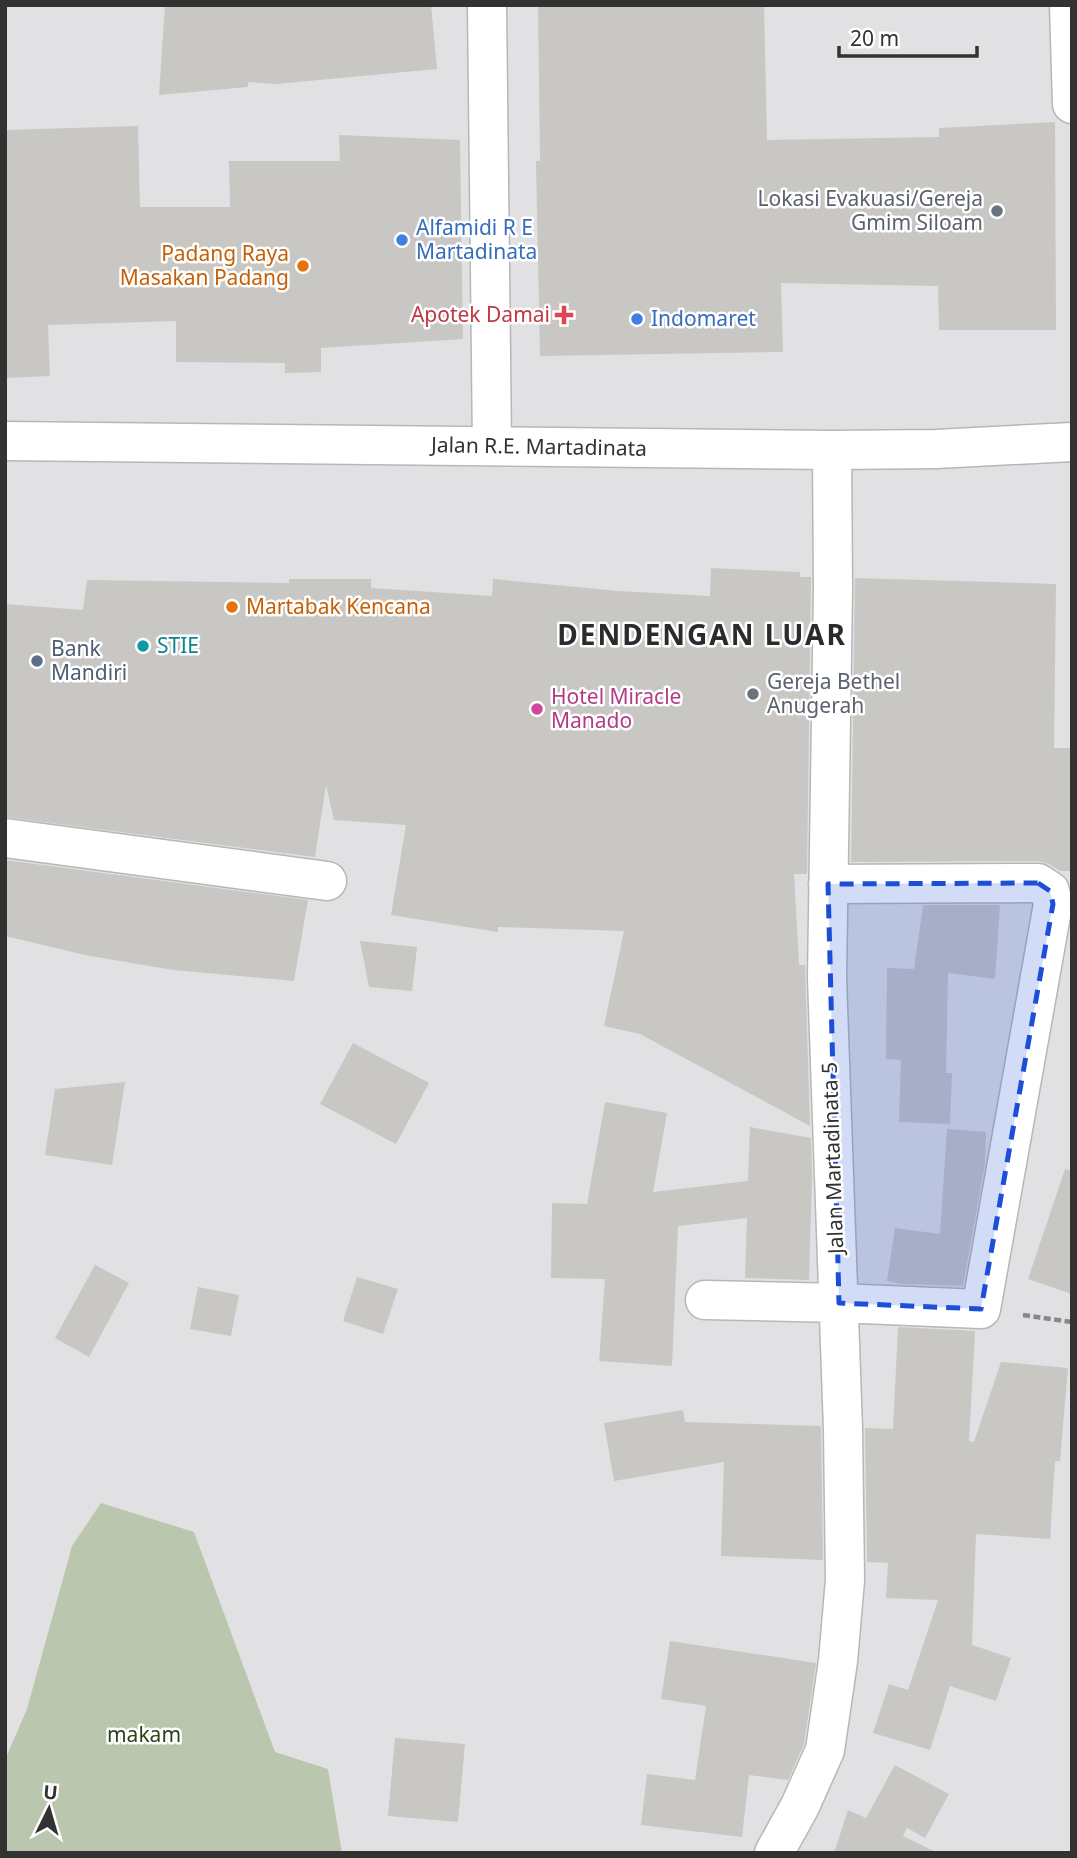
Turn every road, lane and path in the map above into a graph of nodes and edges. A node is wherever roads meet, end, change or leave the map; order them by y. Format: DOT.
graph roads {
  1 [pos="487,5"];
  2 [pos="1069,5"];
  3 [pos="1072,104"];
  4 [pos="5,441"];
  5 [pos="1072,442"];
  6 [pos="492,446"];
  7 [pos="832,450"];
  8 [pos="5,838"];
  9 [pos="327,881"];
  10 [pos="828,884"];
  11 [pos="705,1300"];
  12 [pos="839,1303"];
  13 [pos="774,1853"];
  1 -- 6 [label="main road"];
  2 -- 3 [label="main road"];
  4 -- 6 [label="main road, Jalan R.E. Martadinata"];
  5 -- 7 [label="main road, Jalan R.E. Martadinata"];
  6 -- 7 [label="main road, Jalan R.E. Martadinata"];
  7 -- 10 [label="main road, Jalan Martadinata 5"];
  8 -- 9 [label="main road"];
  10 -- 12 [label="main road, Jalan Martadinata 5"];
  10 -- 12 [label="main road"];
  11 -- 12 [label="main road"];
  12 -- 13 [label="main road, Jalan Martadinata 5"];
}
